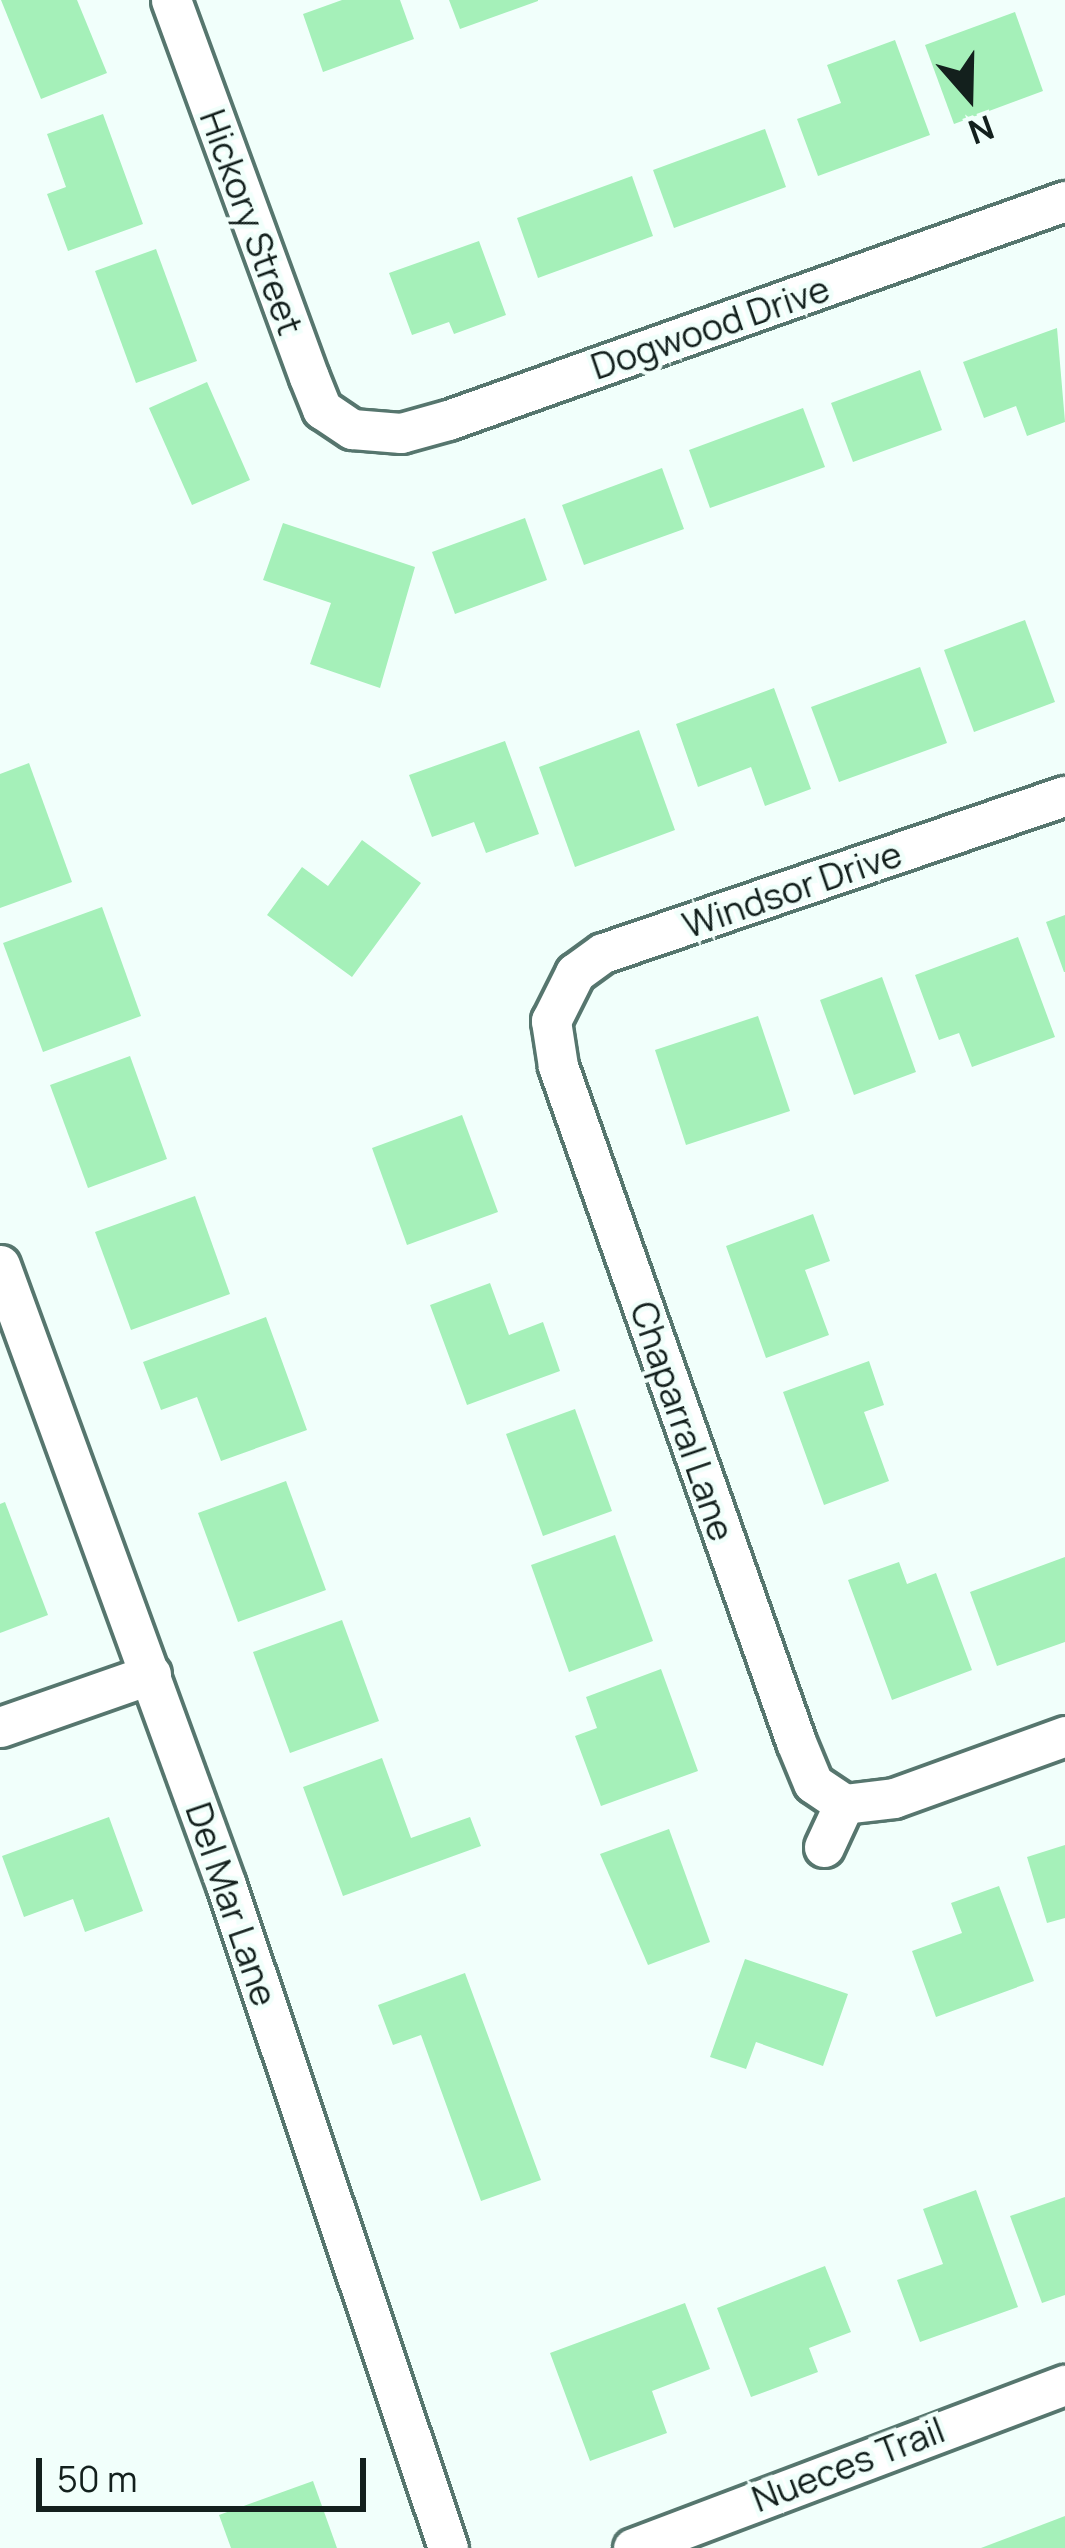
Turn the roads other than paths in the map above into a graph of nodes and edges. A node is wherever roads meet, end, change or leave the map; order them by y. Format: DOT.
graph roads {
  1 [pos="171,0"];
  2 [pos="1065,202"];
  3 [pos="352,429"];
  4 [pos="1065,796"];
  5 [pos="551,1021"];
  6 [pos="0,1265"];
  7 [pos="152,1674"];
  8 [pos="0,1727"];
  9 [pos="1065,1736"];
  10 [pos="844,1804"];
  11 [pos="824,1847"];
  12 [pos="1065,2384"];
  13 [pos="448,2548"];
  14 [pos="633,2548"];
  1 -- 3 [label="street, Hickory Street"];
  2 -- 3 [label="street, Dogwood Drive"];
  4 -- 5 [label="street, Windsor Drive"];
  5 -- 10 [label="street, Chaparral Lane"];
  6 -- 7 [label="street, Del Mar Lane"];
  7 -- 8 [label="street"];
  7 -- 13 [label="street, Del Mar Lane"];
  9 -- 10 [label="street"];
  10 -- 11 [label="street"];
  12 -- 14 [label="street, Nueces Trail"];
}
